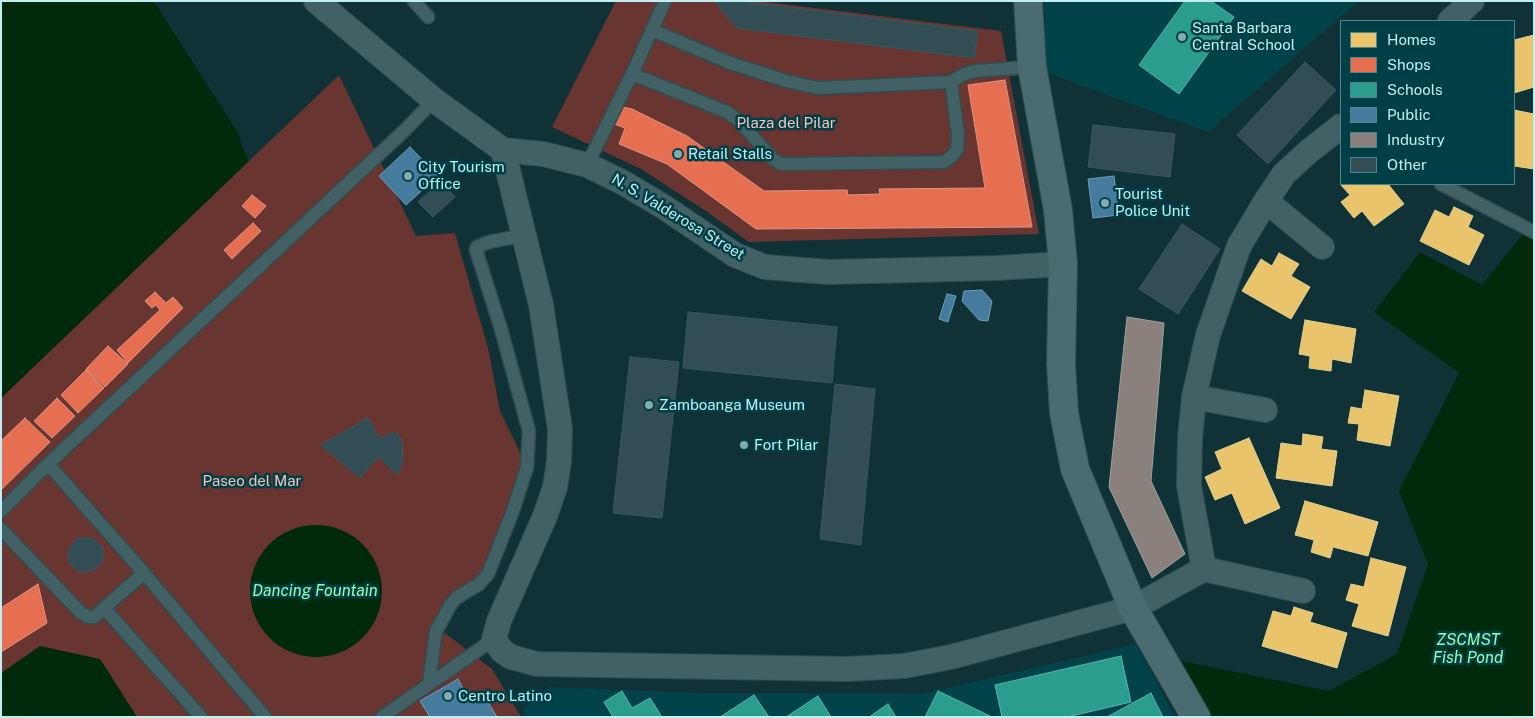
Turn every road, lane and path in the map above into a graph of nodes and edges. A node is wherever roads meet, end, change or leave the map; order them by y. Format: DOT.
graph roads {
  1 [pos="316,1"];
  2 [pos="414,1"];
  3 [pos="664,1"];
  4 [pos="1028,1"];
  5 [pos="1472,1"];
  6 [pos="428,17"];
  7 [pos="1451,20"];
  8 [pos="652,30"];
  9 [pos="1032,67"];
  10 [pos="632,74"];
  11 [pos="951,82"];
  12 [pos="434,100"];
  13 [pos="1340,129"];
  14 [pos="503,150"];
  15 [pos="587,165"];
  16 [pos="1445,185"];
  17 [pos="1465,190"];
  18 [pos="1266,201"];
  19 [pos="1534,232"];
  20 [pos="525,235"];
  21 [pos="1322,247"];
  22 [pos="1063,264"];
  23 [pos="1194,397"];
  24 [pos="1265,410"];
  25 [pos="48,464"];
  26 [pos="1,511"];
  27 [pos="1,529"];
  28 [pos="1204,569"];
  29 [pos="144,573"];
  30 [pos="1303,591"];
  31 [pos="104,608"];
  32 [pos="1133,608"];
  33 [pos="494,639"];
  34 [pos="428,683"];
  35 [pos="201,717"];
  36 [pos="265,717"];
  37 [pos="382,717"];
  38 [pos="1196,717"];
  1 -- 12 [label="street"];
  2 -- 6 [label="lane"];
  3 -- 8 [label="lane"];
  4 -- 9 [label="street"];
  5 -- 7 [label="street"];
  8 -- 10 [label="lane"];
  8 -- 11 [label="lane"];
  9 -- 11 [label="lane"];
  9 -- 22 [label="street"];
  10 -- 11 [label="lane"];
  10 -- 15 [label="lane"];
  12 -- 14 [label="street"];
  12 -- 25 [label="lane"];
  13 -- 18 [label="street"];
  14 -- 15 [label="street, N. S. Valderosa Street"];
  14 -- 20 [label="street"];
  15 -- 22 [label="street, N. S. Valderosa Street"];
  16 -- 17 [label="lane"];
  17 -- 19 [label="lane"];
  18 -- 21 [label="street"];
  18 -- 23 [label="street"];
  20 -- 33 [label="street"];
  20 -- 34 [label="lane"];
  22 -- 32 [label="street"];
  23 -- 24 [label="street"];
  23 -- 28 [label="street"];
  25 -- 26 [label="lane"];
  25 -- 29 [label="lane"];
  27 -- 31 [label="lane"];
  28 -- 30 [label="street"];
  28 -- 32 [label="street"];
  29 -- 31 [label="lane"];
  29 -- 36 [label="lane"];
  31 -- 35 [label="lane"];
  32 -- 33 [label="street"];
  32 -- 38 [label="street"];
  33 -- 34 [label="lane"];
  34 -- 37 [label="lane"];
}
